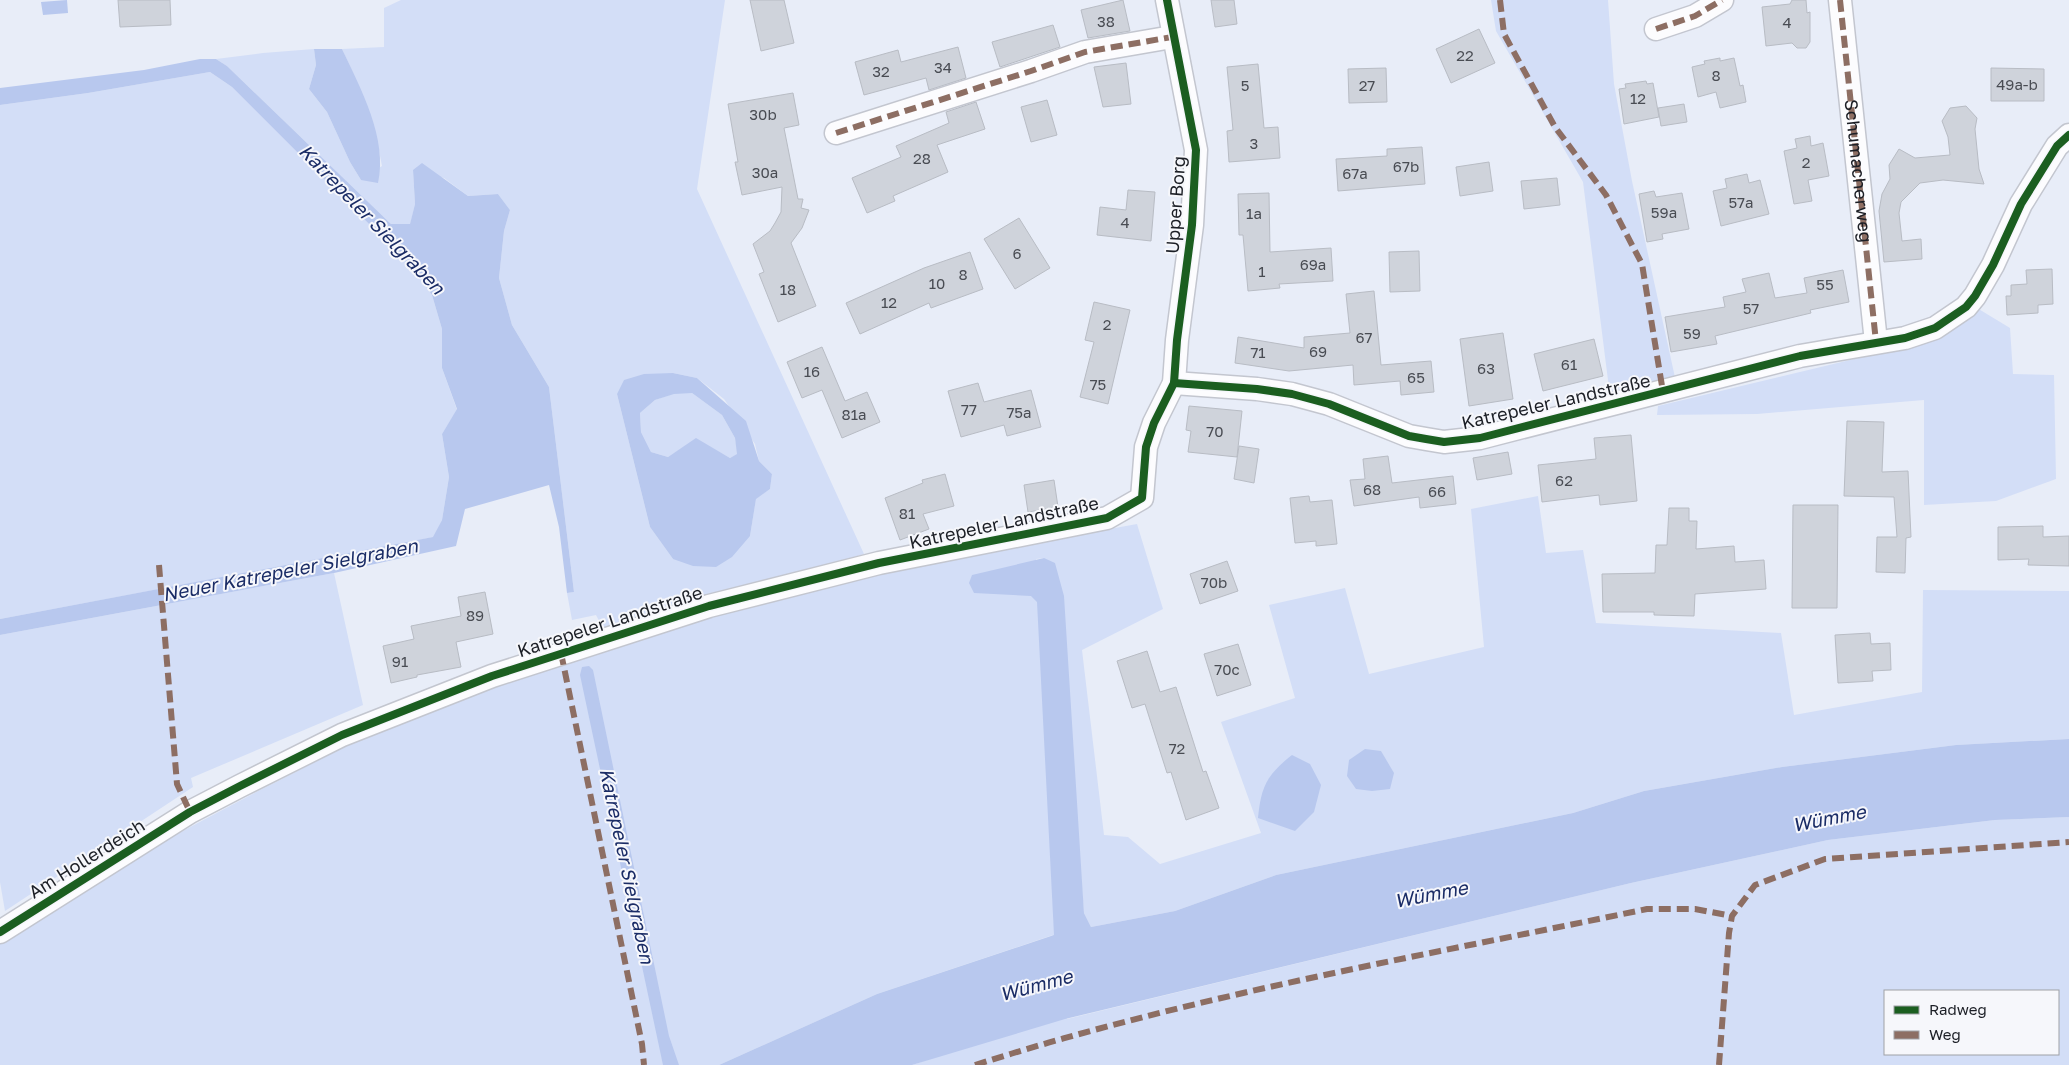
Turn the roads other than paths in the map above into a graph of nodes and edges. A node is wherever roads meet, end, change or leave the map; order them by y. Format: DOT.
graph roads {
  1 [pos="1167,0"];
  2 [pos="1722,0"];
  3 [pos="1840,0"];
  4 [pos="1656,29"];
  5 [pos="1172,37"];
  6 [pos="836,133"];
  7 [pos="2069,135"];
  8 [pos="1876,342"];
  9 [pos="1174,383"];
  10 [pos="190,812"];
  11 [pos="0,932"];
  1 -- 5 [label="street, Upper Borg"];
  2 -- 4 [label="street"];
  3 -- 8 [label="street, Schumacherweg"];
  5 -- 6 [label="street"];
  5 -- 9 [label="street, Upper Borg"];
  7 -- 8 [label="street, Katrepeler Landstraße"];
  8 -- 9 [label="street, Katrepeler Landstraße"];
  9 -- 10 [label="street, Katrepeler Landstraße"];
  10 -- 11 [label="street, Am Hollerdeich"];
}
